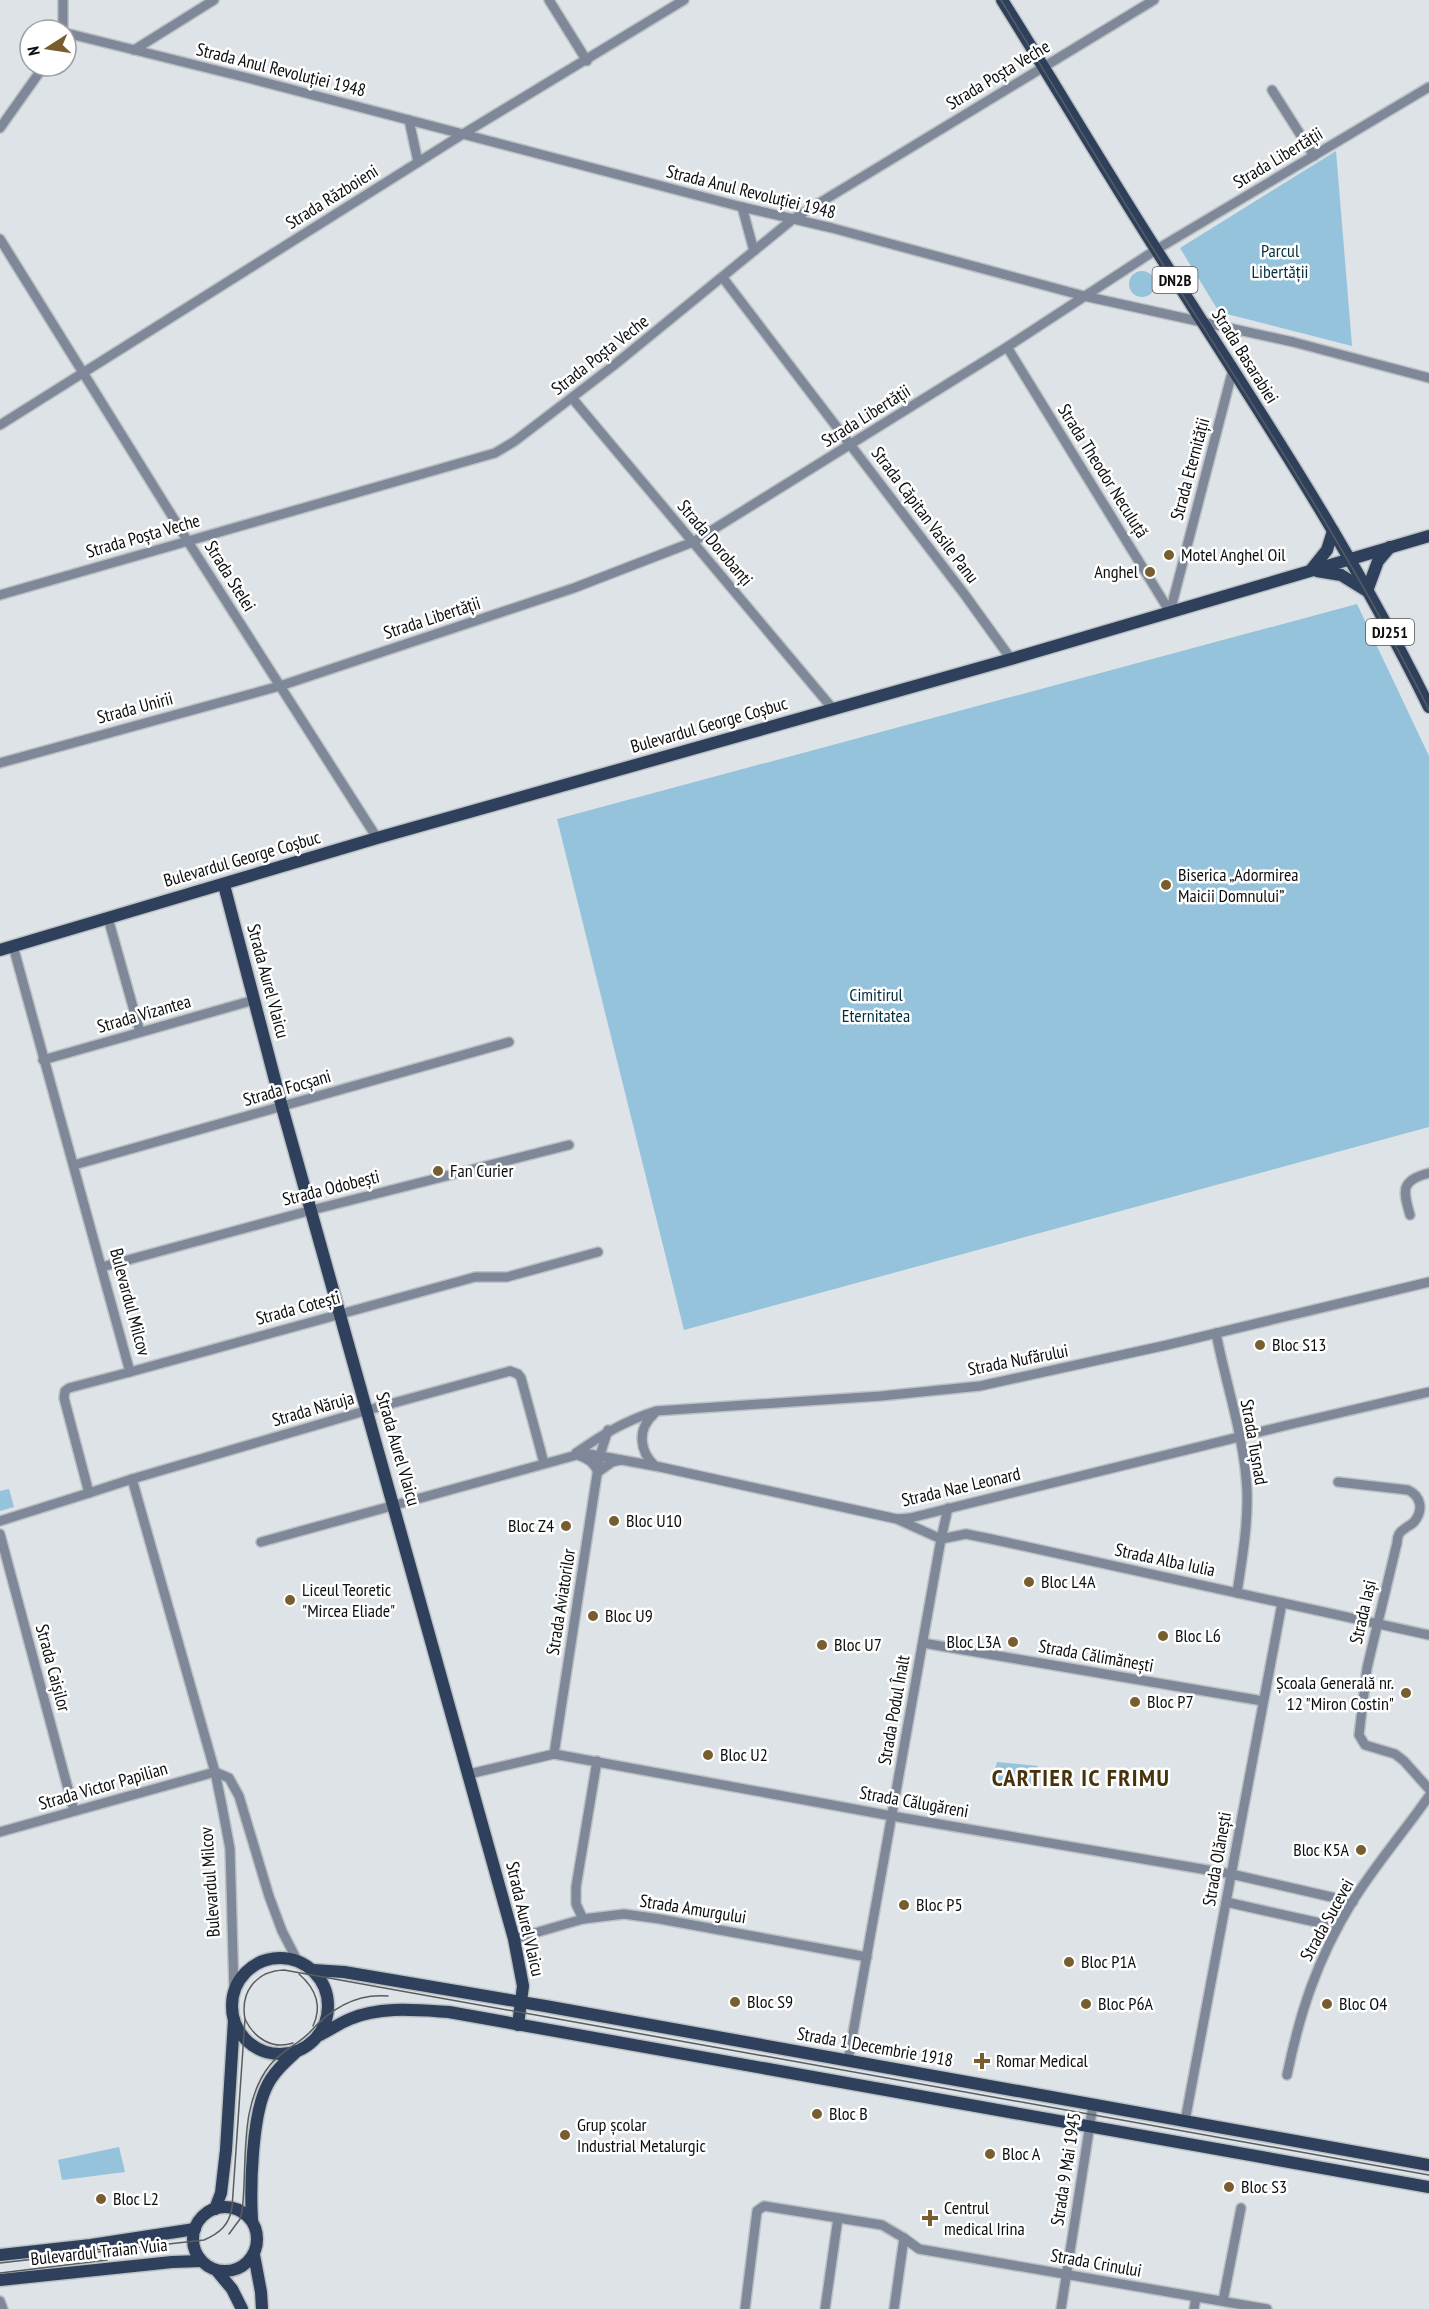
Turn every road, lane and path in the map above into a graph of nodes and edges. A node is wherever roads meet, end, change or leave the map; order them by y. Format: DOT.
graph roads {
  1 [pos="63,0"];
  2 [pos="214,0"];
  3 [pos="549,0"];
  4 [pos="684,0"];
  5 [pos="1002,0"];
  6 [pos="1154,0"];
  7 [pos="673,3"];
  8 [pos="1141,4"];
  9 [pos="64,18"];
  10 [pos="78,36"];
  11 [pos="134,50"];
  12 [pos="587,61"];
  13 [pos="1044,67"];
  14 [pos="35,78"];
  15 [pos="1429,87"];
  16 [pos="1272,90"];
  17 [pos="409,120"];
  18 [pos="0,128"];
  19 [pos="463,134"];
  20 [pos="1314,156"];
  21 [pos="418,162"];
  22 [pos="742,207"];
  23 [pos="793,219"];
  24 [pos="0,239"];
  25 [pos="1156,250"];
  26 [pos="754,252"];
  27 [pos="723,278"];
  28 [pos="1084,296"];
  29 [pos="1202,321"];
  30 [pos="1007,347"];
  31 [pos="1233,369"];
  32 [pos="84,373"];
  33 [pos="1429,378"];
  34 [pos="572,398"];
  35 [pos="0,425"];
  36 [pos="851,445"];
  37 [pos="1333,531"];
  38 [pos="1429,536"];
  39 [pos="187,540"];
  40 [pos="693,542"];
  41 [pos="1390,547"];
  42 [pos="1349,560"];
  43 [pos="1310,571"];
  44 [pos="1367,591"];
  45 [pos="0,595"];
  46 [pos="1170,612"];
  47 [pos="1011,659"];
  48 [pos="280,686"];
  49 [pos="1429,706"];
  50 [pos="833,709"];
  51 [pos="0,763"];
  52 [pos="377,838"];
  53 [pos="224,885"];
  54 [pos="108,918"];
  55 [pos="6,948"];
  56 [pos="254,1000"];
  57 [pos="140,1032"];
  58 [pos="509,1042"];
  59 [pos="43,1060"];
  60 [pos="282,1107"];
  61 [pos="570,1145"];
  62 [pos="74,1166"];
  63 [pos="1429,1173"];
  64 [pos="312,1210"];
  65 [pos="1410,1215"];
  66 [pos="598,1252"];
  67 [pos="102,1267"];
  68 [pos="1429,1282"];
  69 [pos="341,1313"];
  70 [pos="1216,1333"];
  71 [pos="130,1372"];
  72 [pos="1429,1392"];
  73 [pos="368,1410"];
  74 [pos="656,1411"];
  75 [pos="608,1430"];
  76 [pos="1239,1437"];
  77 [pos="575,1454"];
  78 [pos="600,1455"];
  79 [pos="622,1460"];
  80 [pos="544,1463"];
  81 [pos="654,1466"];
  82 [pos="598,1472"];
  83 [pos="132,1479"];
  84 [pos="1338,1482"];
  85 [pos="89,1493"];
  86 [pos="395,1505"];
  87 [pos="948,1508"];
  88 [pos="897,1519"];
  89 [pos="0,1521"];
  90 [pos="0,1534"];
  91 [pos="941,1539"];
  92 [pos="261,1542"];
  93 [pos="1237,1593"];
  94 [pos="1282,1604"];
  95 [pos="1377,1624"];
  96 [pos="1429,1635"];
  97 [pos="923,1643"];
  98 [pos="1263,1701"];
  99 [pos="554,1754"];
  100 [pos="597,1761"];
  101 [pos="215,1772"];
  102 [pos="469,1774"];
  103 [pos="1429,1789"];
  104 [pos="1429,1796"];
  105 [pos="74,1811"];
  106 [pos="892,1816"];
  107 [pos="0,1832"];
  108 [pos="1231,1874"];
  109 [pos="1226,1902"];
  110 [pos="1353,1902"];
  111 [pos="583,1919"];
  112 [pos="1338,1927"];
  113 [pos="514,1939"];
  114 [pos="867,1957"];
  115 [pos="297,1960"];
  116 [pos="313,1970"];
  117 [pos="234,1991"];
  118 [pos="522,2002"];
  119 [pos="234,2019"];
  120 [pos="518,2025"];
  121 [pos="320,2035"];
  122 [pos="295,2053"];
  123 [pos="848,2061"];
  124 [pos="1287,2075"];
  125 [pos="1093,2105"];
  126 [pos="1185,2121"];
  127 [pos="1089,2127"];
  128 [pos="1429,2165"];
  129 [pos="1429,2187"];
  130 [pos="1241,2208"];
  131 [pos="215,2209"];
  132 [pos="838,2218"];
  133 [pos="252,2220"];
  134 [pos="195,2229"];
  135 [pos="904,2238"];
  136 [pos="0,2255"];
  137 [pos="254,2255"];
  138 [pos="201,2261"];
  139 [pos="217,2271"];
  140 [pos="1066,2274"];
  141 [pos="0,2280"];
  142 [pos="1196,2297"];
  143 [pos="0,2301"];
  144 [pos="1223,2301"];
  145 [pos="3,2309"];
  146 [pos="243,2309"];
  147 [pos="262,2309"];
  148 [pos="745,2309"];
  149 [pos="825,2309"];
  150 [pos="894,2309"];
  151 [pos="1061,2309"];
  152 [pos="1194,2309"];
  153 [pos="1267,2309"];
  1 -- 9 [label="street"];
  2 -- 11 [label="street"];
  3 -- 12 [label="street"];
  4 -- 7 [label="street, Strada Războieni"];
  5 -- 13 [label="main road, Strada Basarabiei / DN2B"];
  6 -- 8 [label="street, Strada Poșta Veche"];
  7 -- 12 [label="street, Strada Războieni"];
  8 -- 13 [label="street, Strada Poșta Veche"];
  10 -- 11 [label="street, Strada Anul Revoluției 1948"];
  11 -- 17 [label="street, Strada Anul Revoluției 1948"];
  12 -- 19 [label="street, Strada Războieni"];
  13 -- 23 [label="street, Strada Poșta Veche"];
  13 -- 25 [label="main road, Strada Basarabiei / DN2B"];
  14 -- 18 [label="street"];
  15 -- 20 [label="street, Strada Libertății"];
  16 -- 20 [label="street"];
  17 -- 19 [label="street, Strada Anul Revoluției 1948"];
  17 -- 21 [label="street"];
  19 -- 21 [label="street, Strada Războieni"];
  19 -- 22 [label="street, Strada Anul Revoluției 1948"];
  20 -- 25 [label="street, Strada Libertății"];
  21 -- 32 [label="street, Strada Războieni"];
  22 -- 23 [label="street, Strada Anul Revoluției 1948"];
  22 -- 26 [label="street"];
  23 -- 26 [label="street, Strada Poșta Veche"];
  23 -- 28 [label="street, Strada Anul Revoluției 1948"];
  24 -- 32 [label="street, Strada Stelei"];
  25 -- 28 [label="street, Strada Libertății"];
  25 -- 29 [label="main road, Strada Basarabiei / DN2B"];
  26 -- 27 [label="street, Strada Poșta Veche"];
  27 -- 34 [label="street, Strada Poșta Veche"];
  27 -- 36 [label="street, Strada Căpitan Vasile Panu"];
  28 -- 29 [label="street, Strada Anul Revoluției 1948"];
  28 -- 30 [label="street, Strada Libertății"];
  29 -- 31 [label="main road, Strada Basarabiei / DN2B"];
  29 -- 33 [label="street, Strada Anul Revoluției 1948"];
  30 -- 36 [label="street, Strada Libertății"];
  30 -- 46 [label="street, Strada Theodor Neculuță"];
  31 -- 37 [label="main road, Strada Basarabiei / DN2B"];
  31 -- 46 [label="street, Strada Eternității"];
  32 -- 35 [label="street, Strada Războieni"];
  32 -- 39 [label="street, Strada Stelei"];
  34 -- 39 [label="street, Strada Poșta Veche"];
  34 -- 40 [label="street, Strada Dorobanți"];
  36 -- 40 [label="street, Strada Libertății"];
  36 -- 47 [label="street, Strada Căpitan Vasile Panu"];
  37 -- 42 [label="main road, Strada Basarabiei / DN2B"];
  37 -- 43 [label="main road"];
  38 -- 41 [label="main road, Bulevardul George Coșbuc"];
  39 -- 45 [label="street, Strada Poșta Veche"];
  39 -- 48 [label="street, Strada Stelei"];
  40 -- 48 [label="street, Strada Libertății"];
  40 -- 50 [label="street, Strada Dorobanți"];
  41 -- 42 [label="main road, Bulevardul George Coșbuc"];
  41 -- 44 [label="main road"];
  42 -- 43 [label="main road, Bulevardul George Coșbuc"];
  42 -- 44 [label="main road, Strada Basarabiei / DJ251"];
  43 -- 44 [label="main road"];
  43 -- 46 [label="main road, Bulevardul George Coșbuc"];
  44 -- 49 [label="main road, Strada Basarabiei / DJ251"];
  46 -- 47 [label="main road, Bulevardul George Coșbuc"];
  47 -- 50 [label="main road, Bulevardul George Coșbuc"];
  48 -- 51 [label="street, Strada Unirii"];
  48 -- 52 [label="street, Strada Stelei"];
  50 -- 52 [label="main road, Bulevardul George Coșbuc"];
  52 -- 53 [label="main road, Bulevardul George Coșbuc"];
  53 -- 54 [label="main road, Bulevardul George Coșbuc"];
  53 -- 56 [label="main road, Strada Aurel Vlaicu"];
  54 -- 55 [label="main road, Bulevardul George Coșbuc"];
  54 -- 57 [label="street"];
  55 -- 59 [label="street, Bulevardul Milcov"];
  56 -- 57 [label="street, Strada Vizantea"];
  56 -- 60 [label="main road, Strada Aurel Vlaicu"];
  57 -- 59 [label="street, Strada Vizantea"];
  58 -- 60 [label="street, Strada Focșani"];
  59 -- 62 [label="street, Bulevardul Milcov"];
  60 -- 62 [label="street, Strada Focșani"];
  60 -- 64 [label="main road, Strada Aurel Vlaicu"];
  61 -- 64 [label="street, Strada Odobești"];
  62 -- 67 [label="street, Bulevardul Milcov"];
  63 -- 65 [label="street"];
  64 -- 67 [label="street, Strada Odobești"];
  64 -- 69 [label="main road, Strada Aurel Vlaicu"];
  66 -- 69 [label="street, Strada Cotești"];
  67 -- 71 [label="street, Bulevardul Milcov"];
  68 -- 70 [label="street, Strada Nufărului"];
  69 -- 71 [label="street, Strada Cotești"];
  69 -- 73 [label="main road, Strada Aurel Vlaicu"];
  70 -- 74 [label="street, Strada Nufărului"];
  70 -- 76 [label="street, Strada Tușnad"];
  71 -- 85 [label="street, Bulevardul Milcov"];
  72 -- 76 [label="street, Strada Nae Leonard"];
  73 -- 80 [label="street, Strada Năruja"];
  73 -- 83 [label="street, Strada Năruja"];
  73 -- 86 [label="main road, Strada Aurel Vlaicu"];
  74 -- 75 [label="street, Strada Nufărului"];
  74 -- 81 [label="street"];
  75 -- 77 [label="street, Strada Nufărului"];
  75 -- 78 [label="street"];
  76 -- 87 [label="street, Strada Nae Leonard"];
  76 -- 93 [label="street, Strada Tușnad"];
  77 -- 78 [label="street, Strada Nae Leonard"];
  77 -- 80 [label="street, Strada Nae Leonard"];
  77 -- 82 [label="street"];
  78 -- 79 [label="street, Strada Nae Leonard"];
  78 -- 82 [label="street, Strada Aviatorilor"];
  79 -- 81 [label="street, Strada Nae Leonard"];
  79 -- 82 [label="street"];
  80 -- 86 [label="street, Strada Nae Leonard"];
  81 -- 88 [label="street, Strada Nae Leonard"];
  82 -- 99 [label="street, Strada Aviatorilor"];
  83 -- 85 [label="street"];
  83 -- 101 [label="street, Bulevardul Milcov"];
  84 -- 95 [label="street, Strada Iași"];
  85 -- 89 [label="street"];
  86 -- 92 [label="street, Strada Nae Leonard"];
  86 -- 102 [label="main road, Strada Aurel Vlaicu"];
  87 -- 88 [label="street, Strada Nae Leonard"];
  87 -- 91 [label="street, Strada Podul Înalt"];
  88 -- 91 [label="street"];
  90 -- 105 [label="street, Strada Caișilor"];
  91 -- 93 [label="street, Strada Alba Iulia"];
  91 -- 97 [label="street, Strada Podul Înalt"];
  93 -- 94 [label="street, Strada Alba Iulia"];
  94 -- 95 [label="street, Strada Alba Iulia"];
  94 -- 98 [label="street, Strada Olănești"];
  95 -- 96 [label="street, Strada Alba Iulia"];
  95 -- 103 [label="street, Strada Iași"];
  97 -- 98 [label="street, Strada Călimănești"];
  97 -- 106 [label="street, Strada Podul Înalt"];
  98 -- 108 [label="street, Strada Olănești"];
  99 -- 100 [label="street, Strada Călugăreni"];
  99 -- 102 [label="street, Strada Călugăreni"];
  100 -- 106 [label="street, Strada Călugăreni"];
  100 -- 111 [label="street"];
  101 -- 105 [label="street, Strada Victor Papilian"];
  101 -- 115 [label="street"];
  101 -- 117 [label="street, Bulevardul Milcov"];
  102 -- 113 [label="main road, Strada Aurel Vlaicu"];
  104 -- 110 [label="street, Strada Sucevei"];
  105 -- 107 [label="street, Strada Victor Papilian"];
  106 -- 108 [label="street, Strada Călugăreni"];
  106 -- 114 [label="street, Strada Podul Înalt"];
  108 -- 109 [label="street, Strada Olănești"];
  108 -- 110 [label="street, Strada Călugăreni"];
  109 -- 112 [label="street"];
  109 -- 126 [label="street, Strada Olănești"];
  110 -- 112 [label="street, Strada Sucevei"];
  111 -- 113 [label="street, Strada Amurgului"];
  111 -- 114 [label="street, Strada Amurgului"];
  112 -- 124 [label="street, Strada Sucevei"];
  113 -- 118 [label="main road, Strada Aurel Vlaicu"];
  114 -- 123 [label="street, Strada Podul Înalt"];
  115 -- 116 [label="main road"];
  115 -- 117 [label="main road"];
  116 -- 118 [label="main road, Strada 1 Decembrie 1918"];
  116 -- 121 [label="main road"];
  117 -- 119 [label="main road"];
  118 -- 120 [label="main road, Strada Aurel Vlaicu"];
  118 -- 123 [label="main road, Strada 1 Decembrie 1918"];
  119 -- 122 [label="main road"];
  119 -- 131 [label="main road"];
  120 -- 121 [label="main road"];
  120 -- 127 [label="main road"];
  121 -- 122 [label="main road"];
  122 -- 133 [label="main road"];
  123 -- 125 [label="main road, Strada 1 Decembrie 1918"];
  125 -- 126 [label="main road, Strada 1 Decembrie 1918"];
  125 -- 127 [label="street, Strada 9 Mai 1945"];
  126 -- 128 [label="main road, Strada 1 Decembrie 1918"];
  127 -- 129 [label="main road"];
  127 -- 140 [label="street, Strada 9 Mai 1945"];
  130 -- 144 [label="street"];
  131 -- 133 [label="main road"];
  131 -- 134 [label="main road"];
  132 -- 135 [label="street"];
  132 -- 148 [label="street"];
  132 -- 149 [label="street"];
  133 -- 137 [label="main road"];
  134 -- 136 [label="main road, Bulevardul Traian Vuia"];
  134 -- 138 [label="main road"];
  135 -- 140 [label="street, Strada Crinului"];
  135 -- 150 [label="street"];
  137 -- 139 [label="main road"];
  137 -- 147 [label="main road"];
  138 -- 139 [label="main road"];
  138 -- 141 [label="main road, Bulevardul Traian Vuia"];
  139 -- 146 [label="main road"];
  140 -- 142 [label="street, Strada Crinului"];
  140 -- 151 [label="street, Strada 9 Mai 1945"];
  142 -- 144 [label="street, Strada Crinului"];
  142 -- 152 [label="street"];
  143 -- 145 [label="street"];
  144 -- 153 [label="street, Strada Crinului"];
}
